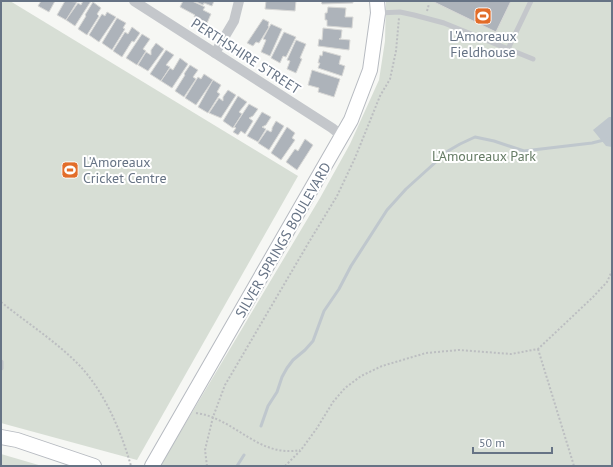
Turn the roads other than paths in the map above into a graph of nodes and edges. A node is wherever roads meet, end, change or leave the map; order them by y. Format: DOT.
graph roads {
  1 [pos="134,1"];
  2 [pos="239,1"];
  3 [pos="531,1"];
  4 [pos="378,7"];
  5 [pos="508,49"];
  6 [pos="215,53"];
  7 [pos="534,59"];
  8 [pos="342,136"];
  9 [pos="1,362"];
  10 [pos="1,368"];
  11 [pos="1,437"];
  12 [pos="94,466"];
  13 [pos="152,466"];
  1 -- 6 [label="street, PERTHSHIRE STREET"];
  2 -- 6 [label="street"];
  3 -- 5 [label="lane"];
  4 -- 5 [label="lane"];
  4 -- 8 [label="street, SILVER SPRINGS BOULEVARD"];
  5 -- 7 [label="lane"];
  6 -- 8 [label="street, PERTHSHIRE STREET"];
  8 -- 13 [label="street, SILVER SPRINGS BOULEVARD"];
  9 -- 10 [label="lane"];
  11 -- 12 [label="street"];
}
